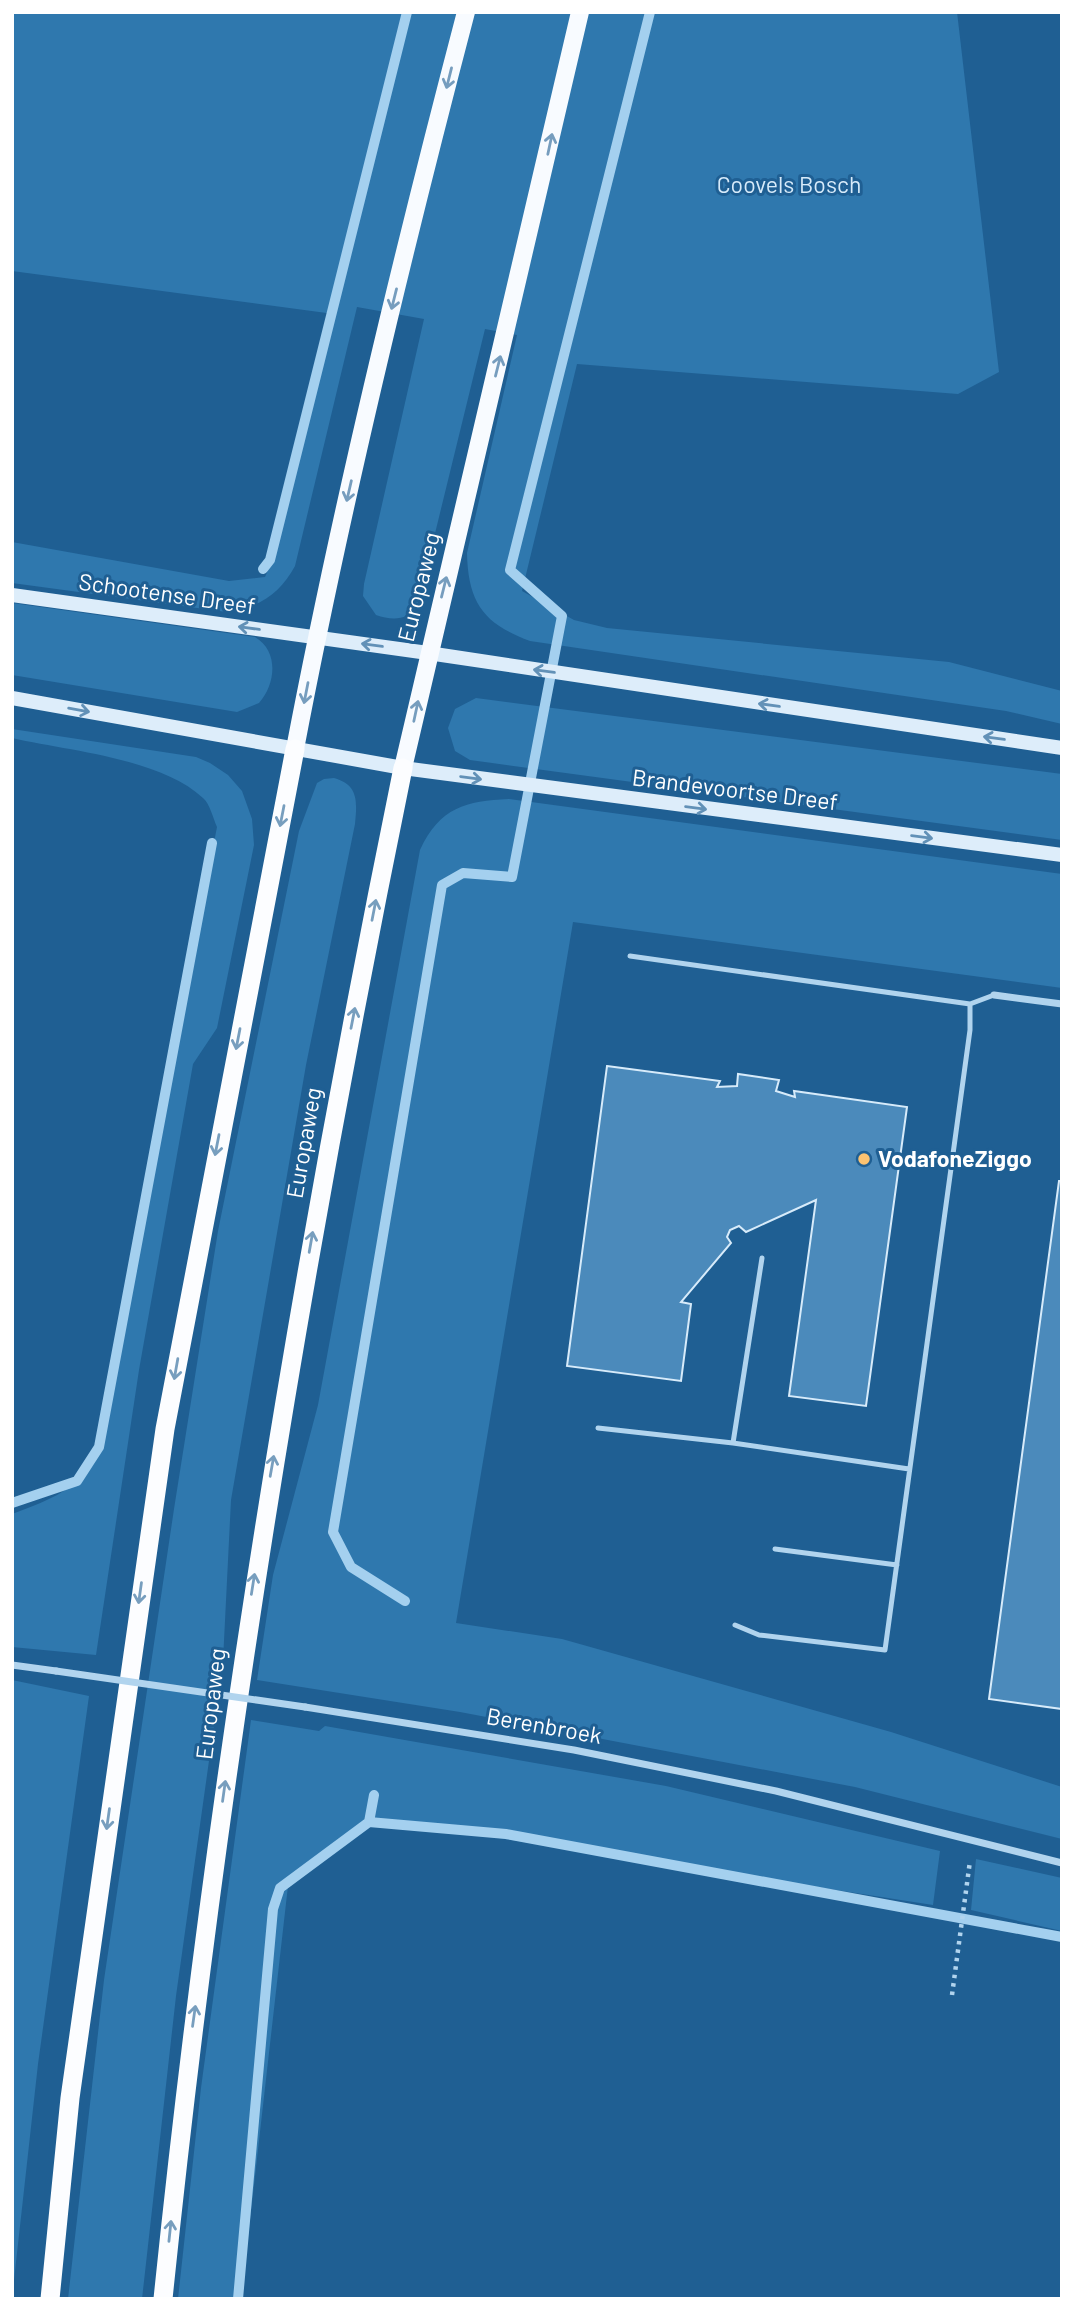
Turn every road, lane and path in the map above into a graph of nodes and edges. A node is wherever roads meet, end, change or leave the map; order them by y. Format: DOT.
graph roads {
  1 [pos="466,12"];
  2 [pos="580,12"];
  3 [pos="12,595"];
  4 [pos="316,637"];
  5 [pos="428,653"];
  6 [pos="12,698"];
  7 [pos="1062,748"];
  8 [pos="295,749"];
  9 [pos="403,768"];
  10 [pos="1062,855"];
  11 [pos="630,956"];
  12 [pos="994,995"];
  13 [pos="970,1004"];
  14 [pos="1062,1004"];
  15 [pos="762,1258"];
  16 [pos="598,1428"];
  17 [pos="733,1443"];
  18 [pos="909,1469"];
  19 [pos="775,1549"];
  20 [pos="897,1565"];
  21 [pos="735,1625"];
  22 [pos="12,1665"];
  23 [pos="973,1839"];
  24 [pos="1062,1863"];
  25 [pos="952,1995"];
  26 [pos="50,2299"];
  27 [pos="163,2299"];
  1 -- 4 [label="main road, one-way"];
  5 -- 2 [label="main road, Europaweg, one-way"];
  4 -- 3 [label="main road, Schootense Dreef, one-way"];
  5 -- 4 [label="main road, Schootense Dreef, one-way"];
  4 -- 8 [label="main road, one-way"];
  7 -- 5 [label="main road, one-way"];
  9 -- 5 [label="main road, Europaweg, one-way"];
  6 -- 8 [label="main road, one-way"];
  8 -- 9 [label="main road, Brandevoortse Dreef"];
  8 -- 26 [label="highway, one-way"];
  9 -- 10 [label="main road, Brandevoortse Dreef, one-way"];
  27 -- 9 [label="highway, Europaweg, one-way"];
  11 -- 13 [label="lane"];
  12 -- 13 [label="lane"];
  12 -- 14 [label="street"];
  13 -- 18 [label="lane"];
  15 -- 17 [label="lane"];
  16 -- 17 [label="lane"];
  17 -- 18 [label="lane"];
  18 -- 20 [label="lane"];
  19 -- 20 [label="lane"];
  20 -- 21 [label="lane"];
  22 -- 23 [label="street, Berenbroek, bridge"];
  23 -- 24 [label="street, Berenbroek"];
  23 -- 25 [label="path"];
}
